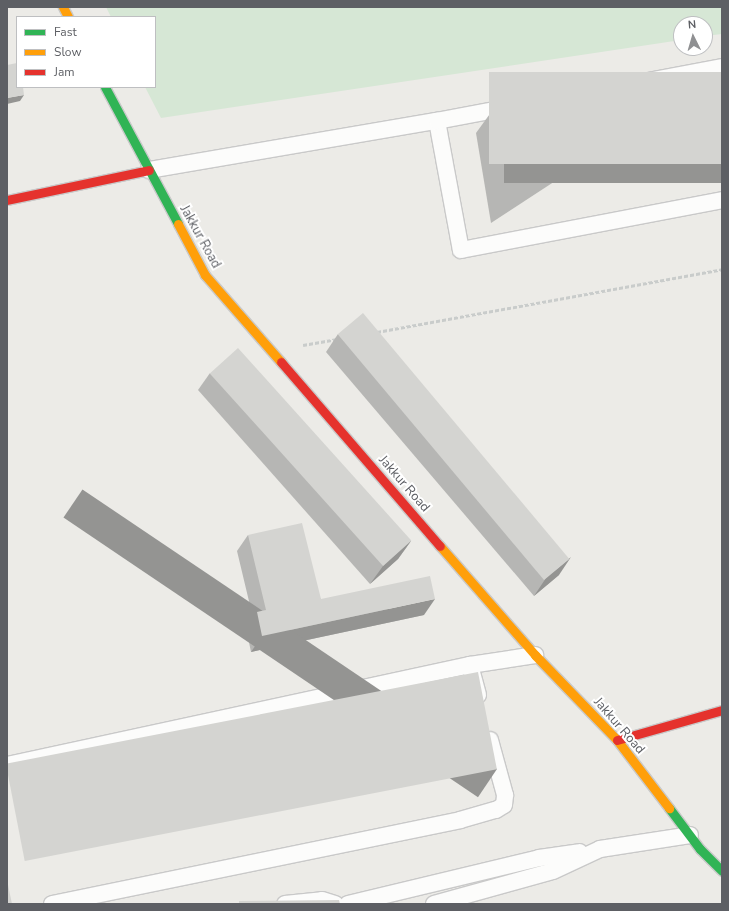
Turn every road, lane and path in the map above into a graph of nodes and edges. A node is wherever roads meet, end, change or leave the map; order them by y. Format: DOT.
graph roads {
  1 [pos="63,7"];
  2 [pos="68,16"];
  3 [pos="722,67"];
  4 [pos="106,88"];
  5 [pos="437,121"];
  6 [pos="149,170"];
  7 [pos="7,200"];
  8 [pos="722,200"];
  9 [pos="722,269"];
  10 [pos="372,333"];
  11 [pos="341,338"];
  12 [pos="271,351"];
  13 [pos="534,655"];
  14 [pos="470,665"];
  15 [pos="722,710"];
  16 [pos="617,740"];
  17 [pos="7,765"];
  18 [pos="690,835"];
  19 [pos="600,849"];
  20 [pos="722,871"];
  21 [pos="52,904"];
  22 [pos="285,904"];
  23 [pos="335,904"];
  24 [pos="348,904"];
  25 [pos="434,904"];
  1 -- 2 [label="street"];
  3 -- 5 [label="lane"];
  4 -- 6 [label="street, Jakkur Road"];
  5 -- 6 [label="lane"];
  5 -- 8 [label="lane"];
  6 -- 7 [label="street"];
  6 -- 12 [label="street, Jakkur Road"];
  9 -- 10 [label="path"];
  11 -- 12 [label="path"];
  12 -- 13 [label="street, Jakkur Road"];
  13 -- 14 [label="lane"];
  13 -- 16 [label="street, Jakkur Road"];
  14 -- 17 [label="lane"];
  14 -- 21 [label="lane"];
  15 -- 16 [label="street"];
  16 -- 18 [label="street, Jakkur Road"];
  18 -- 19 [label="lane"];
  18 -- 20 [label="street, Jakkur Road"];
  19 -- 24 [label="lane"];
  19 -- 25 [label="lane"];
  22 -- 23 [label="lane"];
}
